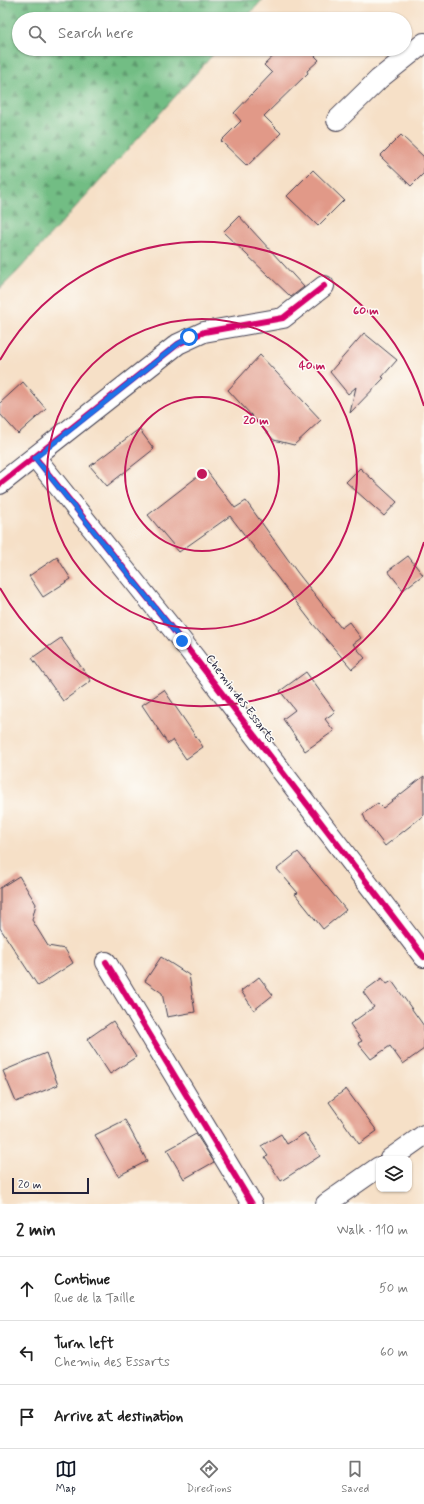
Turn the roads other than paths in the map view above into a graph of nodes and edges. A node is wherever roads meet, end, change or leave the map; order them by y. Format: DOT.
graph roads {
  1 [pos="424,43"];
  2 [pos="412,53"];
  3 [pos="409,56"];
  4 [pos="337,120"];
  5 [pos="324,286"];
  6 [pos="35,458"];
  7 [pos="0,484"];
  8 [pos="424,958"];
  9 [pos="106,962"];
  10 [pos="424,1135"];
  11 [pos="394,1156"];
  12 [pos="376,1169"];
  13 [pos="252,1204"];
  14 [pos="326,1204"];
  1 -- 2 [label="street"];
  3 -- 4 [label="street"];
  5 -- 6 [label="street"];
  6 -- 7 [label="street"];
  6 -- 8 [label="street, Chemin des Essarts"];
  9 -- 13 [label="street"];
  10 -- 11 [label="street"];
  12 -- 14 [label="street"];
}
